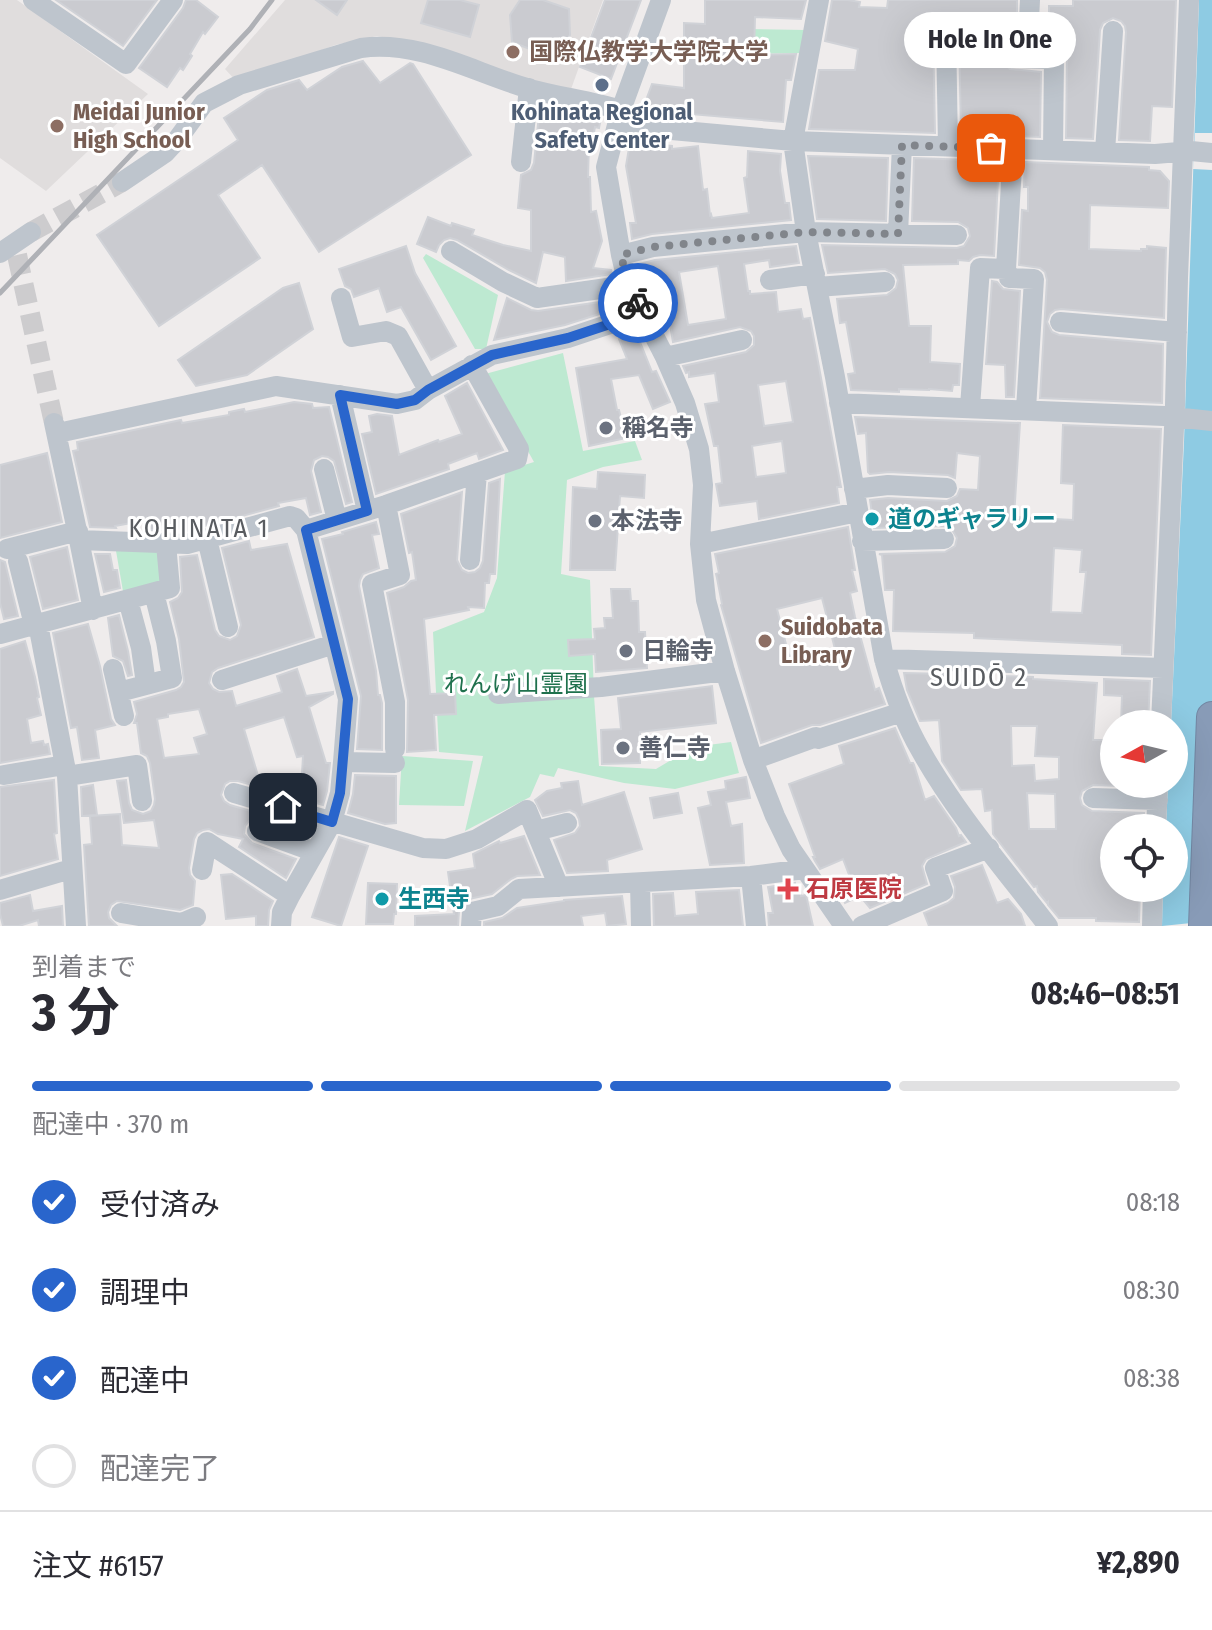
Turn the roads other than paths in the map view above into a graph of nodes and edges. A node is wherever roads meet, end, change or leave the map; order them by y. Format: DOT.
graph roads {
  1 [pos="33,0"];
  2 [pos="173,0"];
  3 [pos="661,0"];
  4 [pos="819,0"];
  5 [pos="1189,0"];
  6 [pos="63,8"];
  7 [pos="946,31"];
  8 [pos="1113,31"];
  9 [pos="1016,58"];
  10 [pos="529,88"];
  11 [pos="619,118"];
  12 [pos="793,141"];
  13 [pos="902,145"];
  14 [pos="948,147"];
  15 [pos="1013,149"];
  16 [pos="1053,150"];
  17 [pos="1105,152"];
  18 [pos="1188,152"];
  19 [pos="1212,153"];
  20 [pos="521,162"];
  21 [pos="122,182"];
  22 [pos="806,232"];
  23 [pos="898,234"];
  24 [pos="957,235"];
  25 [pos="451,251"];
  26 [pos="621,255"];
  27 [pos="1009,278"];
  28 [pos="770,280"];
  29 [pos="816,280"];
  30 [pos="885,282"];
  31 [pos="628,285"];
  32 [pos="341,298"];
  33 [pos="643,313"];
  34 [pos="1060,322"];
  35 [pos="1177,332"];
  36 [pos="742,340"];
  37 [pos="665,357"];
  38 [pos="472,365"];
  39 [pos="428,390"];
  40 [pos="340,395"];
  41 [pos="839,403"];
  42 [pos="970,407"];
  43 [pos="1026,409"];
  44 [pos="1178,417"];
  45 [pos="1212,421"];
  46 [pos="324,469"];
  47 [pos="477,473"];
  48 [pos="947,488"];
  49 [pos="854,489"];
  50 [pos="376,508"];
  51 [pos="858,512"];
  52 [pos="337,520"];
  53 [pos="306,530"];
  54 [pos="78,535"];
  55 [pos="207,539"];
  56 [pos="944,539"];
  57 [pos="862,541"];
  58 [pos="166,544"];
  59 [pos="700,544"];
  60 [pos="470,560"];
  61 [pos="154,593"];
  62 [pos="128,600"];
  63 [pos="93,610"];
  64 [pos="36,624"];
  65 [pos="228,627"];
  66 [pos="0,634"];
  67 [pos="334,644"];
  68 [pos="884,659"];
  69 [pos="1163,668"];
  70 [pos="113,669"];
  71 [pos="725,671"];
  72 [pos="222,680"];
  73 [pos="146,684"];
  74 [pos="119,692"];
  75 [pos="498,694"];
  76 [pos="1162,710"];
  77 [pos="902,712"];
  78 [pos="124,716"];
  79 [pos="1212,717"];
  80 [pos="753,760"];
  81 [pos="343,762"];
  82 [pos="66,770"];
  83 [pos="4,775"];
  84 [pos="234,793"];
  85 [pos="1100,797"];
  86 [pos="1093,798"];
  87 [pos="142,801"];
  88 [pos="332,822"];
  89 [pos="567,823"];
  90 [pos="257,831"];
  91 [pos="536,831"];
  92 [pos="989,848"];
  93 [pos="315,852"];
  94 [pos="71,869"];
  95 [pos="804,869"];
  96 [pos="202,870"];
  97 [pos="751,876"];
  98 [pos="640,883"];
  99 [pos="559,887"];
  100 [pos="0,890"];
  101 [pos="290,896"];
  102 [pos="1153,902"];
  103 [pos="121,913"];
  104 [pos="196,917"];
  105 [pos="76,926"];
  106 [pos="281,926"];
  107 [pos="471,926"];
  108 [pos="641,926"];
  109 [pos="756,926"];
  110 [pos="844,926"];
  111 [pos="862,926"];
  112 [pos="1048,926"];
  113 [pos="1152,926"];
  114 [pos="1204,926"];
  1 -- 6 [label="street"];
  2 -- 6 [label="street"];
  3 -- 11 [label="street"];
  4 -- 12 [label="street"];
  5 -- 18 [label="street"];
  7 -- 14 [label="street"];
  8 -- 17 [label="street"];
  9 -- 16 [label="street"];
  10 -- 11 [label="street"];
  10 -- 20 [label="street"];
  10 -- 21 [label="street"];
  11 -- 12 [label="street"];
  11 -- 26 [label="street"];
  12 -- 13 [label="street"];
  12 -- 22 [label="street"];
  13 -- 14 [label="street"];
  13 -- 23 [label="street"];
  14 -- 15 [label="street"];
  15 -- 16 [label="street"];
  15 -- 42 [label="street"];
  16 -- 17 [label="street"];
  17 -- 18 [label="street"];
  18 -- 19 [label="street"];
  18 -- 35 [label="street"];
  22 -- 23 [label="street"];
  22 -- 26 [label="street"];
  22 -- 29 [label="street"];
  23 -- 24 [label="street"];
  25 -- 31 [label="street"];
  26 -- 31 [label="street"];
  27 -- 43 [label="street"];
  28 -- 29 [label="street"];
  29 -- 30 [label="street"];
  29 -- 41 [label="street"];
  31 -- 33 [label="street"];
  32 -- 39 [label="street"];
  33 -- 37 [label="street"];
  33 -- 38 [label="street"];
  34 -- 35 [label="street"];
  35 -- 44 [label="street"];
  36 -- 37 [label="street"];
  37 -- 59 [label="street"];
  38 -- 39 [label="street"];
  38 -- 47 [label="street"];
  39 -- 40 [label="street"];
  40 -- 50 [label="street"];
  40 -- 54 [label="street"];
  41 -- 42 [label="street"];
  41 -- 49 [label="street"];
  42 -- 43 [label="street"];
  43 -- 44 [label="street"];
  44 -- 45 [label="street"];
  44 -- 69 [label="street"];
  46 -- 52 [label="street"];
  47 -- 50 [label="street"];
  47 -- 60 [label="street"];
  48 -- 49 [label="street"];
  49 -- 51 [label="street"];
  50 -- 52 [label="street"];
  50 -- 81 [label="street"];
  51 -- 57 [label="street"];
  51 -- 59 [label="street"];
  52 -- 53 [label="street"];
  53 -- 55 [label="street"];
  53 -- 67 [label="street"];
  54 -- 58 [label="street"];
  54 -- 63 [label="street"];
  54 -- 64 [label="street"];
  55 -- 58 [label="street"];
  55 -- 65 [label="street"];
  56 -- 57 [label="street"];
  57 -- 68 [label="street"];
  58 -- 61 [label="street"];
  59 -- 71 [label="street"];
  61 -- 62 [label="street"];
  61 -- 73 [label="street"];
  62 -- 63 [label="street"];
  62 -- 73 [label="street"];
  63 -- 64 [label="street"];
  64 -- 66 [label="street"];
  64 -- 82 [label="street"];
  67 -- 72 [label="street"];
  67 -- 81 [label="street"];
  68 -- 69 [label="street"];
  68 -- 77 [label="street"];
  69 -- 76 [label="street"];
  70 -- 74 [label="street"];
  71 -- 75 [label="street"];
  71 -- 80 [label="street"];
  73 -- 74 [label="street"];
  74 -- 78 [label="street"];
  77 -- 80 [label="street"];
  77 -- 92 [label="street"];
  79 -- 114 [label="highway"];
  80 -- 95 [label="street"];
  81 -- 88 [label="street"];
  82 -- 83 [label="street"];
  82 -- 87 [label="street"];
  82 -- 94 [label="street"];
  84 -- 88 [label="street"];
  85 -- 86 [label="street"];
  88 -- 91 [label="street"];
  88 -- 93 [label="street"];
  89 -- 91 [label="street"];
  90 -- 93 [label="street"];
  91 -- 99 [label="street"];
  92 -- 111 [label="street"];
  92 -- 112 [label="street"];
  93 -- 101 [label="street"];
  94 -- 100 [label="street"];
  94 -- 105 [label="street"];
  95 -- 97 [label="street"];
  95 -- 110 [label="street"];
  96 -- 101 [label="street"];
  97 -- 98 [label="street"];
  97 -- 109 [label="street"];
  98 -- 99 [label="street"];
  98 -- 108 [label="street"];
  99 -- 107 [label="street"];
  101 -- 106 [label="street"];
  102 -- 113 [label="street"];
  103 -- 104 [label="street"];
}
